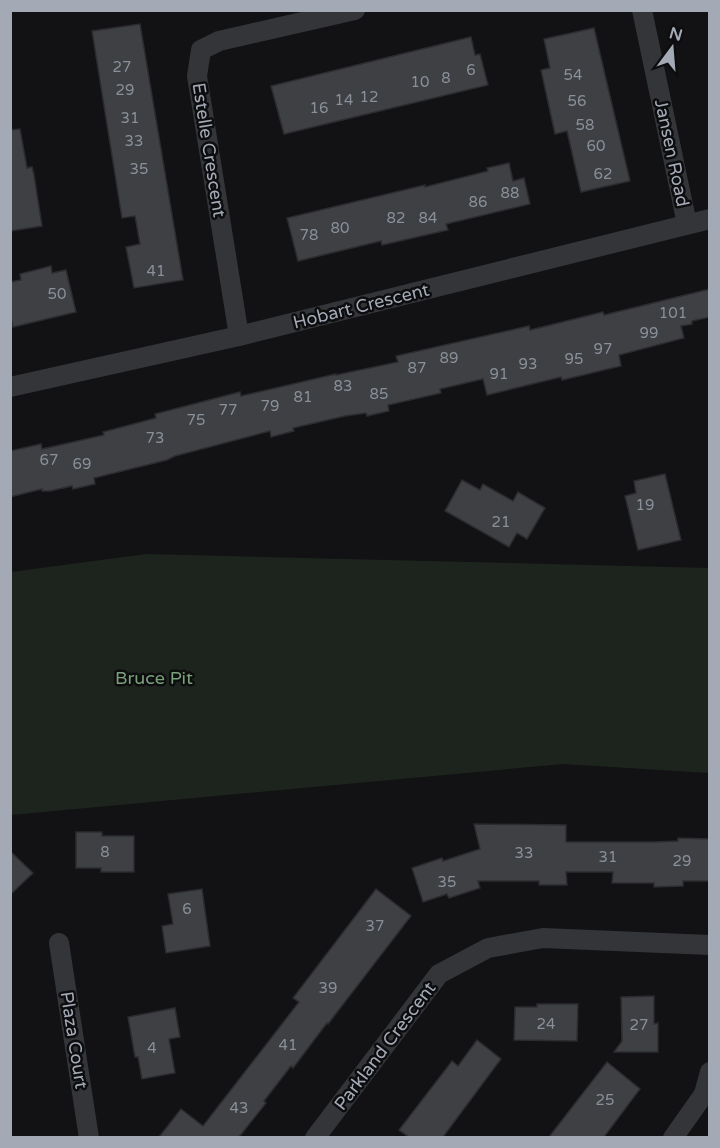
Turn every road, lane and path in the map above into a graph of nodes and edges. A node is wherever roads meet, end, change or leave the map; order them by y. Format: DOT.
graph roads {
  1 [pos="355,10"];
  2 [pos="642,10"];
  3 [pos="710,219"];
  4 [pos="687,224"];
  5 [pos="239,336"];
  6 [pos="10,387"];
  7 [pos="59,944"];
  8 [pos="710,945"];
  9 [pos="710,1072"];
  10 [pos="88,1137"];
  11 [pos="315,1137"];
  12 [pos="673,1137"];
  1 -- 5 [label="street, Estelle Crescent"];
  2 -- 4 [label="street, Jansen Road"];
  3 -- 4 [label="street, Hobart Crescent"];
  4 -- 5 [label="street, Hobart Crescent"];
  5 -- 6 [label="street, Hobart Crescent"];
  7 -- 10 [label="street, Plaza Court"];
  8 -- 11 [label="street, Parkland Crescent"];
  9 -- 12 [label="street"];
}
